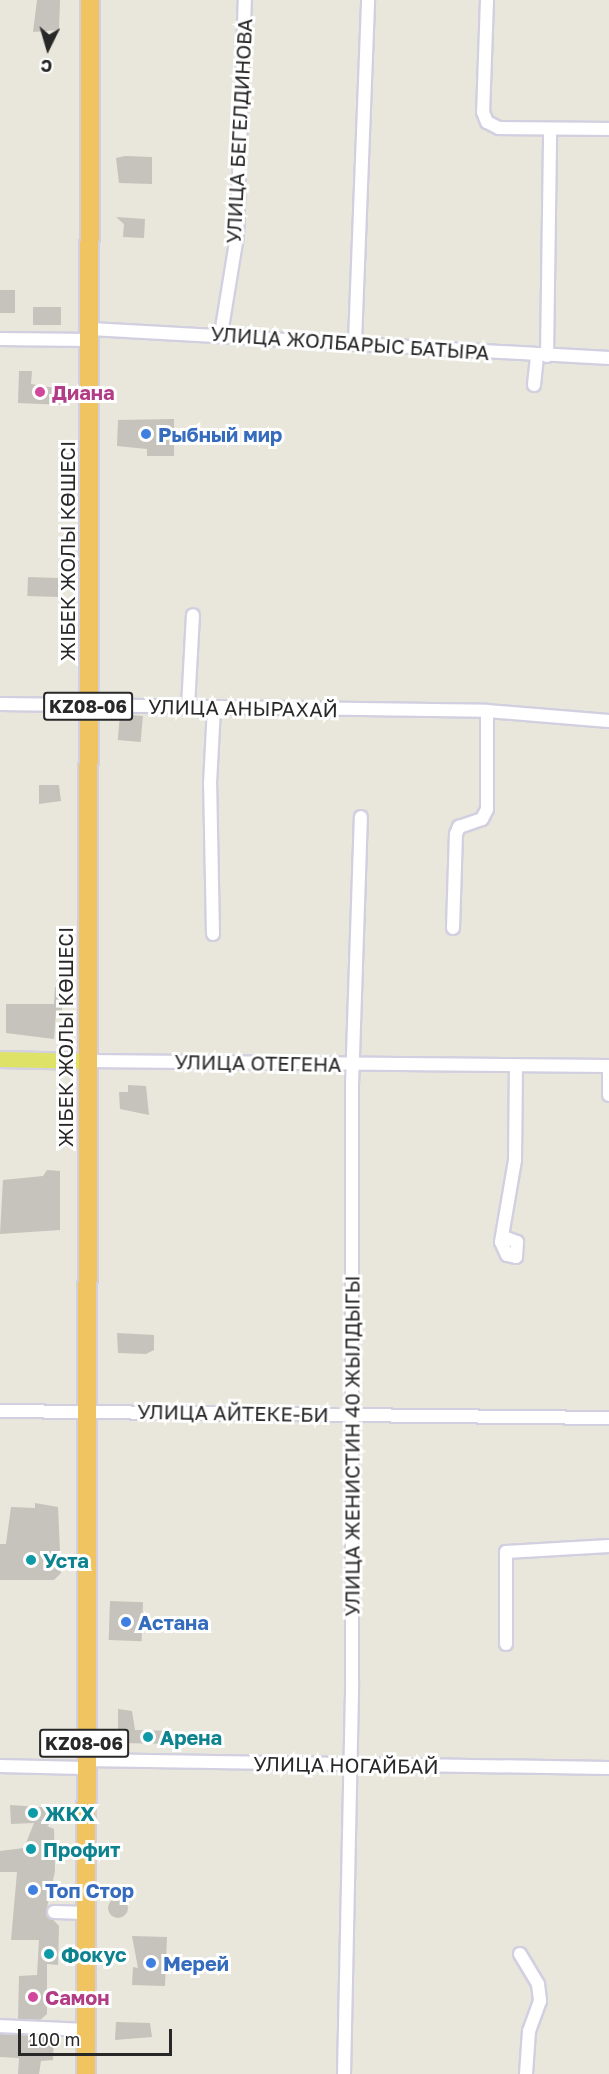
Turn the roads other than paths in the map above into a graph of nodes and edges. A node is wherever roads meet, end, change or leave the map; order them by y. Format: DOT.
graph roads {
  1 [pos="90,0"];
  2 [pos="244,0"];
  3 [pos="368,0"];
  4 [pos="487,0"];
  5 [pos="550,129"];
  6 [pos="609,129"];
  7 [pos="91,334"];
  8 [pos="221,334"];
  9 [pos="0,339"];
  10 [pos="355,342"];
  11 [pos="542,355"];
  12 [pos="609,358"];
  13 [pos="534,385"];
  14 [pos="193,615"];
  15 [pos="0,704"];
  16 [pos="88,706"];
  17 [pos="188,707"];
  18 [pos="214,708"];
  19 [pos="487,711"];
  20 [pos="609,720"];
  21 [pos="361,817"];
  22 [pos="453,928"];
  23 [pos="213,934"];
  24 [pos="0,1059"];
  25 [pos="87,1061"];
  26 [pos="352,1065"];
  27 [pos="516,1066"];
  28 [pos="609,1066"];
  29 [pos="609,1095"];
  30 [pos="504,1236"];
  31 [pos="0,1411"];
  32 [pos="87,1412"];
  33 [pos="350,1414"];
  34 [pos="609,1418"];
  35 [pos="609,1546"];
  36 [pos="506,1644"];
  37 [pos="84,1764"];
  38 [pos="0,1766"];
  39 [pos="350,1766"];
  40 [pos="609,1768"];
  41 [pos="54,1912"];
  42 [pos="87,1913"];
  43 [pos="520,1954"];
  44 [pos="0,2026"];
  45 [pos="86,2030"];
  46 [pos="86,2074"];
  47 [pos="344,2074"];
  48 [pos="526,2074"];
  1 -- 7 [label="highway, ЖІБЕК ЖОЛЫ КӨШЕСІ / KZ08-06"];
  2 -- 8 [label="street, УЛИЦА БЕГЕЛДИНОВА"];
  3 -- 10 [label="street"];
  4 -- 5 [label="street"];
  5 -- 6 [label="street"];
  5 -- 11 [label="street"];
  7 -- 8 [label="street, УЛИЦА ЖОЛБАРЫС БАТЫРА"];
  7 -- 9 [label="street, УЛИЦА ЖОЛБАРЫС БАТЫРА"];
  7 -- 16 [label="highway, ЖІБЕК ЖОЛЫ КӨШЕСІ / KZ08-06"];
  8 -- 10 [label="street, УЛИЦА ЖОЛБАРЫС БАТЫРА"];
  10 -- 11 [label="street, УЛИЦА ЖОЛБАРЫС БАТЫРА"];
  11 -- 12 [label="street, УЛИЦА ЖОЛБАРЫС БАТЫРА"];
  11 -- 13 [label="street"];
  14 -- 17 [label="street"];
  15 -- 16 [label="street, УЛИЦА АНЫРАХАЙ"];
  16 -- 17 [label="street, УЛИЦА АНЫРАХАЙ"];
  16 -- 25 [label="highway, ЖІБЕК ЖОЛЫ КӨШЕСІ / KZ08-06"];
  17 -- 18 [label="street, УЛИЦА АНЫРАХАЙ"];
  18 -- 19 [label="street, УЛИЦА АНЫРАХАЙ"];
  18 -- 23 [label="street"];
  19 -- 20 [label="street, УЛИЦА АНЫРАХАЙ"];
  19 -- 22 [label="street"];
  21 -- 26 [label="street, УЛИЦА ЖЕНИСТИН 40 ЖЫЛДЫГЫ"];
  24 -- 25 [label="main road, УЛИЦА ОТЕГЕНА"];
  25 -- 26 [label="street, УЛИЦА ОТЕГЕНА"];
  25 -- 32 [label="highway, ЖІБЕК ЖОЛЫ КӨШЕСІ / KZ08-06"];
  26 -- 27 [label="street, УЛИЦА ОТЕГЕНА"];
  26 -- 33 [label="street, УЛИЦА ЖЕНИСТИН 40 ЖЫЛДЫГЫ"];
  27 -- 28 [label="street, УЛИЦА ОТЕГЕНА"];
  27 -- 30 [label="street"];
  28 -- 29 [label="street"];
  31 -- 32 [label="street, УЛИЦА АЙТЕКЕ-БИ"];
  32 -- 33 [label="street, УЛИЦА АЙТЕКЕ-БИ"];
  32 -- 37 [label="highway, ЖІБЕК ЖОЛЫ КӨШЕСІ / KZ08-06"];
  33 -- 34 [label="street, УЛИЦА АЙТЕКЕ-БИ"];
  33 -- 39 [label="street, УЛИЦА ЖЕНИСТИН 40 ЖЫЛДЫГЫ"];
  35 -- 36 [label="street"];
  37 -- 38 [label="street, УЛИЦА НОГАЙБАЙ"];
  37 -- 39 [label="street, УЛИЦА НОГАЙБАЙ"];
  37 -- 42 [label="highway, ЖІБЕК ЖОЛЫ КӨШЕСІ / KZ08-06"];
  39 -- 40 [label="street, УЛИЦА НОГАЙБАЙ"];
  39 -- 47 [label="street, УЛИЦА ЖЕНИСТИН 40 ЖЫЛДЫГЫ"];
  41 -- 42 [label="street"];
  42 -- 45 [label="highway, ЖІБЕК ЖОЛЫ КӨШЕСІ / KZ08-06"];
  43 -- 48 [label="street"];
  44 -- 45 [label="street"];
  45 -- 46 [label="highway, ЖІБЕК ЖОЛЫ КӨШЕСІ / KZ08-06"];
}
